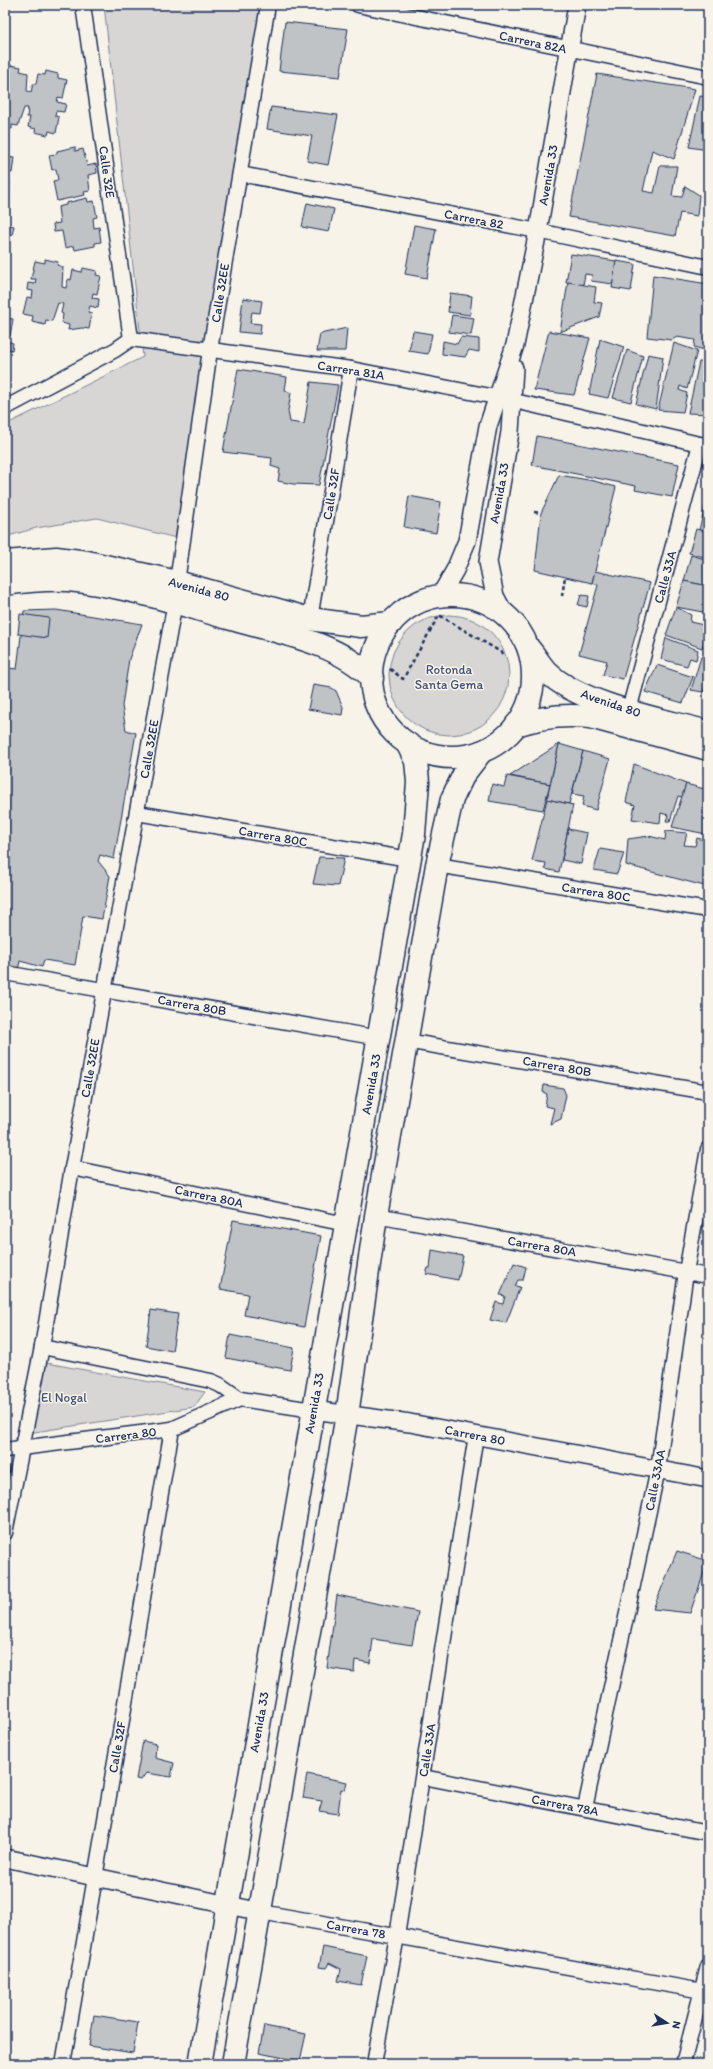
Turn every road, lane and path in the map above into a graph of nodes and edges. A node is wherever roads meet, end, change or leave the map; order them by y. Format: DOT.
graph roads {
  1 [pos="83,5"];
  2 [pos="268,5"];
  3 [pos="358,5"];
  4 [pos="578,5"];
  5 [pos="570,49"];
  6 [pos="708,77"];
  7 [pos="240,174"];
  8 [pos="538,231"];
  9 [pos="708,267"];
  10 [pos="131,339"];
  11 [pos="210,350"];
  12 [pos="351,369"];
  13 [pos="505,399"];
  14 [pos="5,408"];
  15 [pos="704,445"];
  16 [pos="534,512"];
  17 [pos="541,513"];
  18 [pos="5,562"];
  19 [pos="565,577"];
  20 [pos="5,584"];
  21 [pos="176,592"];
  22 [pos="440,596"];
  23 [pos="562,596"];
  24 [pos="504,613"];
  25 [pos="310,619"];
  26 [pos="391,622"];
  27 [pos="529,648"];
  28 [pos="504,654"];
  29 [pos="381,673"];
  30 [pos="629,710"];
  31 [pos="516,725"];
  32 [pos="708,732"];
  33 [pos="408,743"];
  34 [pos="708,749"];
  35 [pos="480,752"];
  36 [pos="137,813"];
  37 [pos="409,859"];
  38 [pos="437,865"];
  39 [pos="708,910"];
  40 [pos="5,973"];
  41 [pos="104,990"];
  42 [pos="379,1038"];
  43 [pos="406,1041"];
  44 [pos="708,1092"];
  45 [pos="708,1149"];
  46 [pos="72,1168"];
  47 [pos="376,1216"];
  48 [pos="346,1224"];
  49 [pos="686,1272"];
  50 [pos="708,1276"];
  51 [pos="42,1347"];
  52 [pos="240,1399"];
  53 [pos="313,1410"];
  54 [pos="347,1414"];
  55 [pos="172,1429"];
  56 [pos="476,1435"];
  57 [pos="20,1448"];
  58 [pos="5,1450"];
  59 [pos="658,1469"];
  60 [pos="708,1479"];
  61 [pos="5,1533"];
  62 [pos="423,1777"];
  63 [pos="585,1808"];
  64 [pos="708,1833"];
  65 [pos="5,1858"];
  66 [pos="95,1877"];
  67 [pos="228,1904"];
  68 [pos="261,1912"];
  69 [pos="397,1936"];
  70 [pos="708,1966"];
  71 [pos="705,1991"];
  72 [pos="63,2064"];
  73 [pos="200,2064"];
  74 [pos="234,2064"];
  75 [pos="374,2064"];
  76 [pos="683,2064"];
  1 -- 10 [label="street, Calle 32E"];
  2 -- 7 [label="street, Calle 32EE"];
  3 -- 5 [label="street, Carrera 82A"];
  4 -- 5 [label="street, Avenida 33"];
  5 -- 6 [label="street, Carrera 82A"];
  5 -- 8 [label="street, Avenida 33"];
  7 -- 8 [label="street, Carrera 82"];
  7 -- 11 [label="street, Calle 32EE"];
  8 -- 9 [label="street, Carrera 82"];
  8 -- 13 [label="street, Avenida 33"];
  10 -- 11 [label="street, Carrera 81A"];
  10 -- 14 [label="street"];
  11 -- 12 [label="street, Carrera 81A"];
  11 -- 21 [label="street, Calle 32EE"];
  12 -- 13 [label="street, Carrera 81A"];
  12 -- 25 [label="street, Calle 32F"];
  13 -- 15 [label="street, Carrera 81A"];
  13 -- 22 [label="street, Avenida 33"];
  13 -- 24 [label="street, Avenida 33"];
  15 -- 30 [label="street, Calle 33A"];
  16 -- 17 [label="path"];
  18 -- 21 [label="main road, Avenida 80"];
  19 -- 23 [label="path"];
  20 -- 21 [label="main road, Avenida 80"];
  21 -- 25 [label="main road, Avenida 80"];
  21 -- 29 [label="main road, Avenida 80"];
  21 -- 36 [label="street, Calle 32EE"];
  22 -- 24 [label="main road"];
  22 -- 26 [label="main road"];
  24 -- 27 [label="main road"];
  25 -- 26 [label="main road, Avenida 80"];
  26 -- 29 [label="main road"];
  27 -- 30 [label="main road, Avenida 80"];
  27 -- 31 [label="main road"];
  28 -- 29 [label="path"];
  29 -- 33 [label="main road"];
  30 -- 32 [label="main road, Avenida 80"];
  31 -- 34 [label="main road, Avenida 80"];
  31 -- 35 [label="main road"];
  33 -- 35 [label="main road"];
  33 -- 37 [label="main road, Avenida 33"];
  35 -- 38 [label="main road, Avenida 33"];
  36 -- 37 [label="street, Carrera 80C"];
  36 -- 41 [label="street, Calle 32EE"];
  37 -- 42 [label="main road, Avenida 33"];
  38 -- 39 [label="street, Carrera 80C"];
  38 -- 43 [label="main road, Avenida 33"];
  40 -- 41 [label="street, Carrera 80B"];
  41 -- 42 [label="street, Carrera 80B"];
  41 -- 46 [label="street, Calle 32EE"];
  42 -- 48 [label="main road, Avenida 33"];
  43 -- 44 [label="street, Carrera 80B"];
  43 -- 47 [label="main road, Avenida 33"];
  45 -- 49 [label="street, Calle 33AA"];
  46 -- 48 [label="street, Carrera 80A"];
  46 -- 51 [label="street, Calle 32EE"];
  47 -- 49 [label="street, Carrera 80A"];
  47 -- 54 [label="main road, Avenida 33"];
  48 -- 53 [label="main road, Avenida 33"];
  49 -- 50 [label="street, Carrera 80A"];
  49 -- 59 [label="street, Calle 33AA"];
  51 -- 52 [label="street, Carrera 80"];
  51 -- 57 [label="street, Calle 32EE"];
  52 -- 53 [label="street, Carrera 80"];
  52 -- 55 [label="street, Carrera 80"];
  53 -- 54 [label="street, Carrera 80"];
  53 -- 67 [label="main road, Avenida 33"];
  54 -- 56 [label="street, Carrera 80"];
  54 -- 68 [label="main road, Avenida 33"];
  55 -- 57 [label="street, Carrera 80"];
  55 -- 66 [label="street, Calle 32F"];
  56 -- 59 [label="street, Carrera 80"];
  56 -- 62 [label="street, Calle 33A"];
  57 -- 58 [label="street, Carrera 80"];
  57 -- 61 [label="street, Calle 32EE"];
  59 -- 60 [label="street, Carrera 80"];
  59 -- 63 [label="street, Calle 33AA"];
  62 -- 63 [label="street, Carrera 78A"];
  62 -- 69 [label="street, Calle 33A"];
  63 -- 64 [label="street, Carrera 78A"];
  65 -- 66 [label="street, Carrera 78"];
  66 -- 67 [label="street, Carrera 78"];
  66 -- 72 [label="street, Calle 32F"];
  67 -- 68 [label="street, Carrera 78"];
  67 -- 73 [label="main road, Avenida 33"];
  68 -- 69 [label="street, Carrera 78"];
  68 -- 74 [label="main road, Avenida 33"];
  69 -- 71 [label="street, Carrera 78"];
  69 -- 75 [label="street, Calle 33A"];
  70 -- 71 [label="street"];
  71 -- 76 [label="street"];
}
